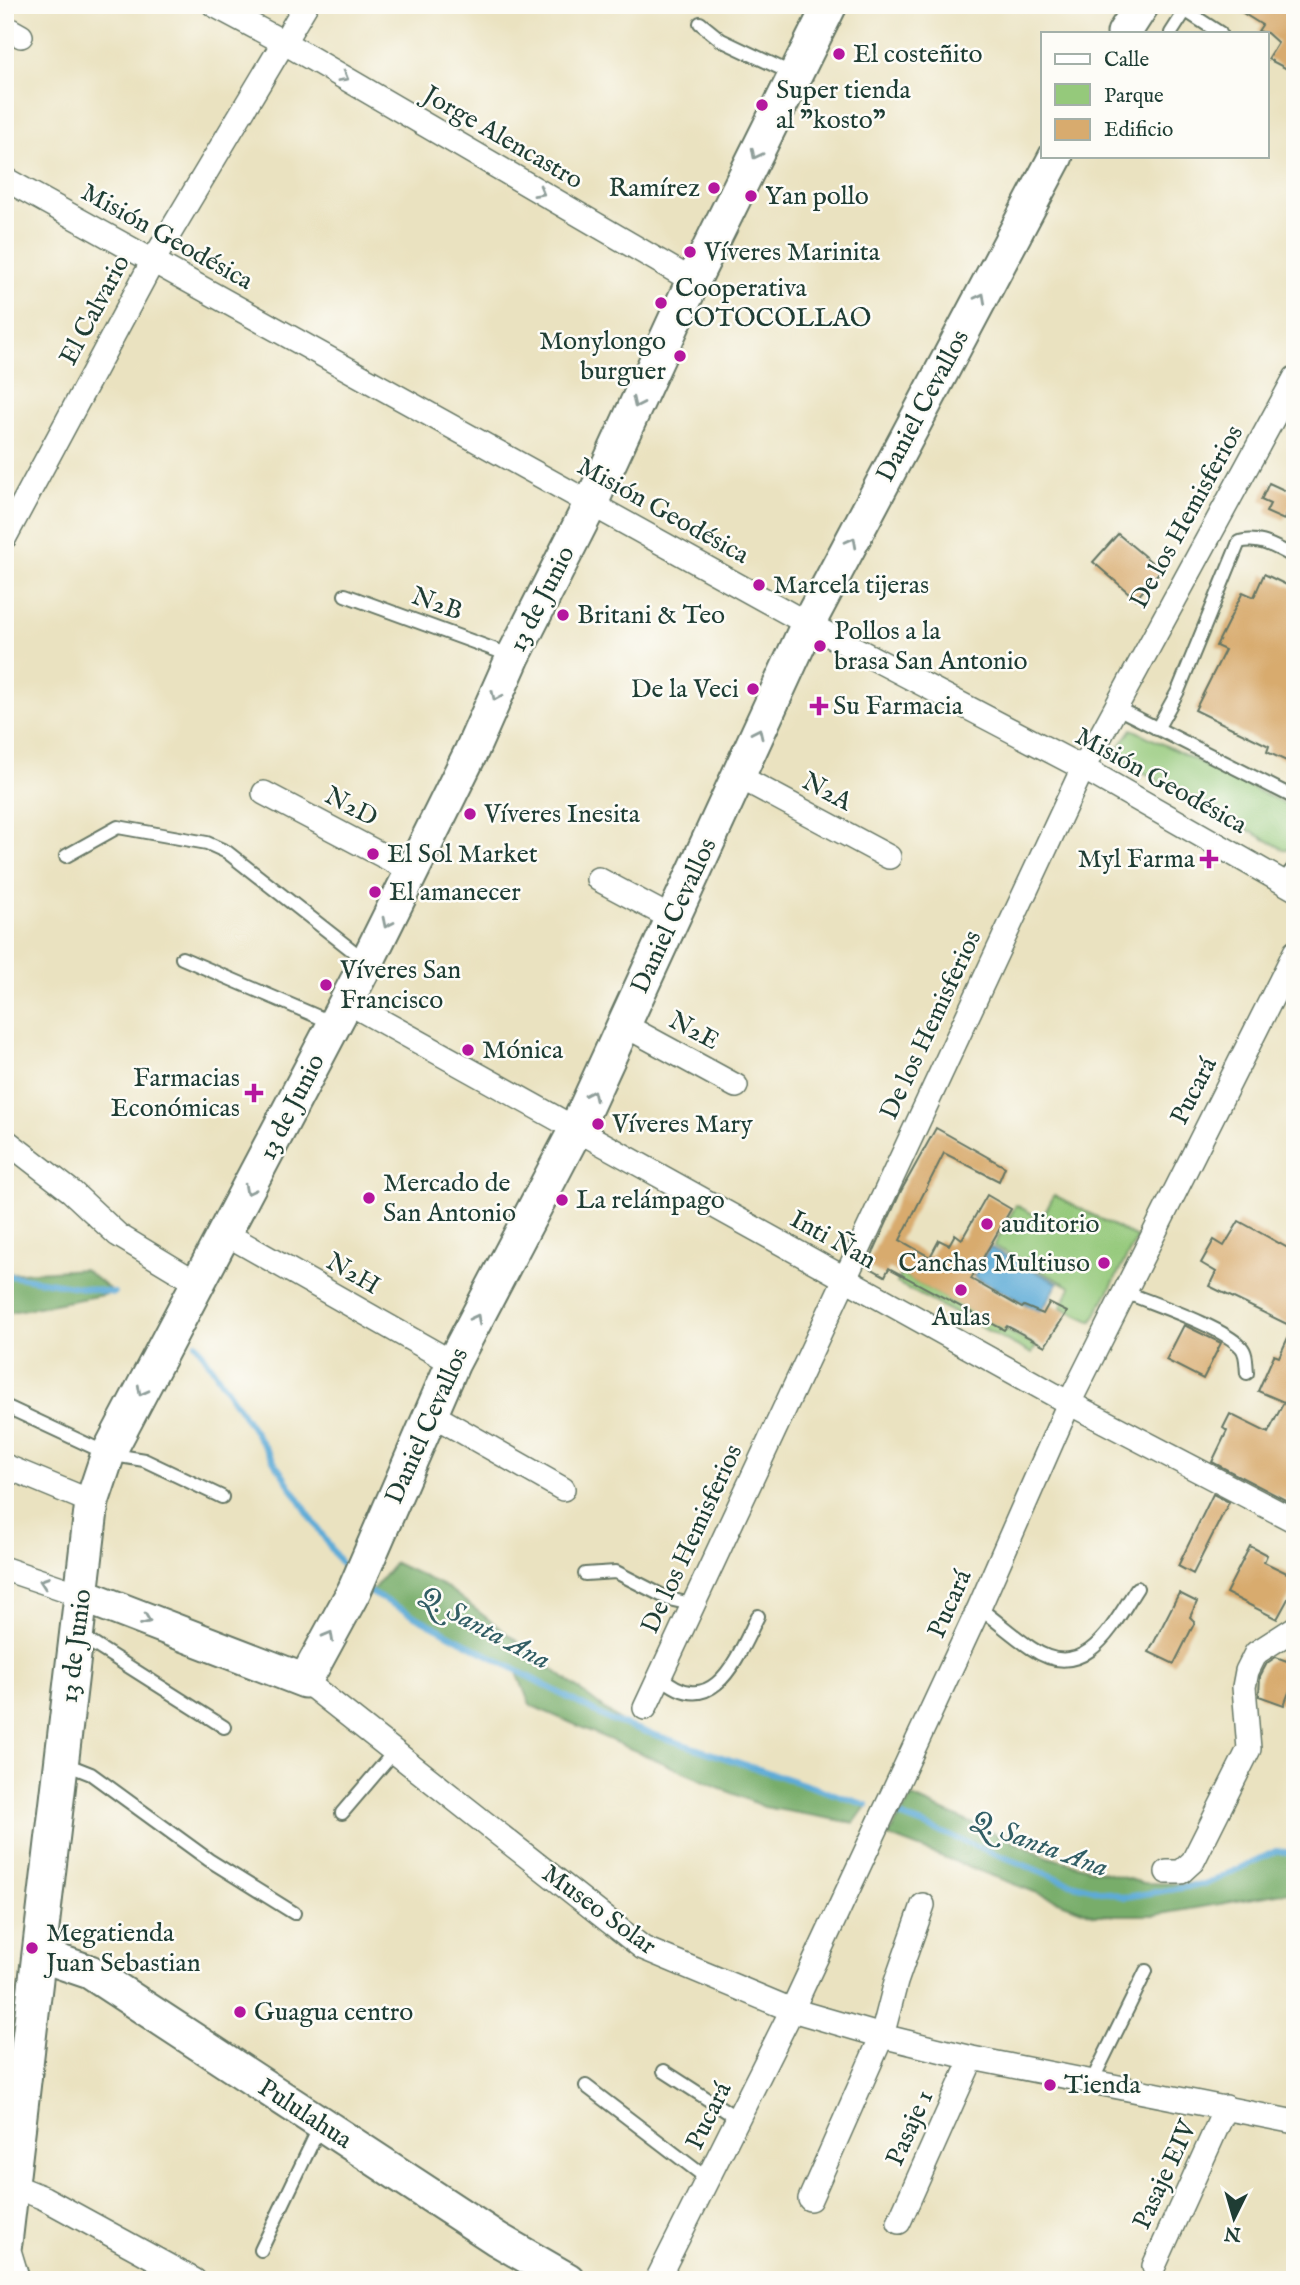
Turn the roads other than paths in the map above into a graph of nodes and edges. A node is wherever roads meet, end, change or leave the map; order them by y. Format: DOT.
graph roads {
  1 [pos="214,5"];
  2 [pos="306,5"];
  3 [pos="830,5"];
  4 [pos="1187,8"];
  5 [pos="700,23"];
  6 [pos="1172,32"];
  7 [pos="1219,32"];
  8 [pos="285,43"];
  9 [pos="796,75"];
  10 [pos="1055,158"];
  11 [pos="5,179"];
  12 [pos="153,261"];
  13 [pos="693,281"];
  14 [pos="1295,378"];
  15 [pos="591,503"];
  16 [pos="5,537"];
  17 [pos="1295,557"];
  18 [pos="345,595"];
  19 [pos="808,624"];
  20 [pos="513,657"];
  21 [pos="1115,707"];
  22 [pos="1157,729"];
  23 [pos="1083,768"];
  24 [pos="738,776"];
  25 [pos="264,793"];
  26 [pos="1295,798"];
  27 [pos="66,856"];
  28 [pos="889,857"];
  29 [pos="412,871"];
  30 [pos="598,879"];
  31 [pos="1291,879"];
  32 [pos="673,919"];
  33 [pos="1295,952"];
  34 [pos="182,958"];
  35 [pos="367,962"];
  36 [pos="341,1013"];
  37 [pos="624,1025"];
  38 [pos="736,1086"];
  39 [pos="575,1131"];
  40 [pos="5,1140"];
  41 [pos="226,1234"];
  42 [pos="844,1278"];
  43 [pos="199,1284"];
  44 [pos="1125,1292"];
  45 [pos="453,1363"];
  46 [pos="1247,1373"];
  47 [pos="1069,1403"];
  48 [pos="5,1406"];
  49 [pos="433,1415"];
  50 [pos="108,1454"];
  51 [pos="5,1466"];
  52 [pos="563,1489"];
  53 [pos="222,1497"];
  54 [pos="92,1502"];
  55 [pos="1295,1521"];
  56 [pos="5,1569"];
  57 [pos="585,1574"];
  58 [pos="1137,1588"];
  59 [pos="82,1595"];
  60 [pos="691,1604"];
  61 [pos="979,1608"];
  62 [pos="758,1616"];
  63 [pos="1295,1628"];
  64 [pos="78,1634"];
  65 [pos="660,1675"];
  66 [pos="305,1681"];
  67 [pos="645,1708"];
  68 [pos="224,1727"];
  69 [pos="394,1752"];
  70 [pos="63,1763"];
  71 [pos="342,1814"];
  72 [pos="1167,1872"];
  73 [pos="923,1905"];
  74 [pos="294,1913"];
  75 [pos="40,1955"];
  76 [pos="1146,1971"];
  77 [pos="792,2010"];
  78 [pos="883,2035"];
  79 [pos="972,2058"];
  80 [pos="664,2071"];
  81 [pos="1092,2081"];
  82 [pos="586,2086"];
  83 [pos="1226,2107"];
  84 [pos="740,2120"];
  85 [pos="1295,2122"];
  86 [pos="321,2124"];
  87 [pos="709,2180"];
  88 [pos="14,2186"];
  89 [pos="810,2199"];
  90 [pos="898,2222"];
  91 [pos="6,2239"];
  92 [pos="261,2250"];
  93 [pos="1154,2266"];
  94 [pos="19,2279"];
  95 [pos="194,2280"];
  96 [pos="568,2280"];
  97 [pos="657,2280"];
  1 -- 8 [label="street, Jorge Alencastro"];
  2 -- 8 [label="street, El Calvario"];
  3 -- 9 [label="street, 13 de Junio"];
  4 -- 6 [label="lane"];
  4 -- 7 [label="lane"];
  5 -- 9 [label="lane"];
  8 -- 12 [label="street, El Calvario"];
  8 -- 13 [label="street, Jorge Alencastro, one-way"];
  9 -- 13 [label="street, 13 de Junio, one-way"];
  19 -- 10 [label="street, Daniel Cevallos, one-way"];
  11 -- 12 [label="street, Misión Geodésica"];
  12 -- 15 [label="street, Misión Geodésica"];
  12 -- 16 [label="street, El Calvario"];
  13 -- 15 [label="street, 13 de Junio, one-way"];
  14 -- 21 [label="street, De los Hemisferios"];
  15 -- 19 [label="street, Misión Geodésica"];
  15 -- 20 [label="street, 13 de Junio"];
  17 -- 22 [label="lane"];
  18 -- 20 [label="lane, N2B"];
  19 -- 23 [label="street, Misión Geodésica"];
  24 -- 19 [label="street, Daniel Cevallos, one-way"];
  20 -- 29 [label="street, 13 de Junio, one-way"];
  21 -- 22 [label="lane"];
  21 -- 23 [label="street, De los Hemisferios"];
  22 -- 26 [label="lane"];
  23 -- 31 [label="street, Misión Geodésica"];
  23 -- 42 [label="street, De los Hemisferios"];
  24 -- 28 [label="street, N2A"];
  24 -- 32 [label="street, Daniel Cevallos"];
  25 -- 29 [label="street, N2D"];
  27 -- 35 [label="lane"];
  29 -- 35 [label="street, 13 de Junio, one-way"];
  30 -- 32 [label="street"];
  32 -- 37 [label="street, Daniel Cevallos"];
  33 -- 44 [label="street, Pucará"];
  34 -- 36 [label="lane"];
  35 -- 36 [label="street, 13 de Junio"];
  36 -- 39 [label="street, Inti Ñan"];
  36 -- 41 [label="street, 13 de Junio, one-way"];
  37 -- 38 [label="street, N2E"];
  39 -- 37 [label="street, Daniel Cevallos, one-way"];
  39 -- 42 [label="street, Inti Ñan"];
  45 -- 39 [label="street, Daniel Cevallos, one-way"];
  40 -- 43 [label="street"];
  41 -- 43 [label="street, 13 de Junio"];
  41 -- 45 [label="street, N2H"];
  42 -- 47 [label="street, Inti Ñan"];
  42 -- 60 [label="street, De los Hemisferios"];
  43 -- 50 [label="street, 13 de Junio, one-way"];
  44 -- 46 [label="lane"];
  44 -- 47 [label="street, Pucará"];
  45 -- 49 [label="street, Daniel Cevallos"];
  47 -- 55 [label="street, Inti Ñan"];
  47 -- 61 [label="street, Pucará"];
  48 -- 50 [label="lane"];
  49 -- 52 [label="street"];
  66 -- 49 [label="street, Daniel Cevallos, one-way"];
  50 -- 53 [label="lane"];
  50 -- 54 [label="street, 13 de Junio"];
  51 -- 54 [label="street"];
  54 -- 59 [label="street, 13 de Junio"];
  59 -- 56 [label="street, Museo Solar, one-way"];
  57 -- 60 [label="lane"];
  58 -- 61 [label="lane"];
  59 -- 64 [label="street, 13 de Junio"];
  59 -- 66 [label="street, Museo Solar, one-way"];
  60 -- 65 [label="street, De los Hemisferios"];
  61 -- 77 [label="street, Pucará"];
  62 -- 65 [label="lane"];
  63 -- 72 [label="street"];
  64 -- 68 [label="lane"];
  64 -- 70 [label="street, 13 de Junio"];
  65 -- 67 [label="street, De los Hemisferios"];
  66 -- 69 [label="street, Museo Solar"];
  69 -- 71 [label="lane"];
  69 -- 77 [label="street, Museo Solar"];
  70 -- 74 [label="lane"];
  70 -- 75 [label="street, 13 de Junio"];
  73 -- 78 [label="street"];
  75 -- 86 [label="street, Pululahua"];
  75 -- 88 [label="street, 13 de Junio"];
  76 -- 81 [label="lane"];
  77 -- 78 [label="street, Museo Solar"];
  77 -- 84 [label="street, Pucará"];
  78 -- 79 [label="street, Museo Solar"];
  78 -- 89 [label="street"];
  79 -- 81 [label="street, Museo Solar"];
  79 -- 90 [label="street, Pasaje 1"];
  80 -- 84 [label="lane"];
  81 -- 83 [label="street, Museo Solar"];
  82 -- 87 [label="lane"];
  83 -- 85 [label="street, Museo Solar"];
  83 -- 93 [label="street, Pasaje EIV"];
  84 -- 87 [label="street, Pucará"];
  86 -- 92 [label="lane"];
  86 -- 96 [label="street, Pululahua"];
  87 -- 97 [label="street, Pucará"];
  88 -- 91 [label="street, 13 de Junio"];
  88 -- 95 [label="street"];
  91 -- 94 [label="street, 13 de Junio"];
}
